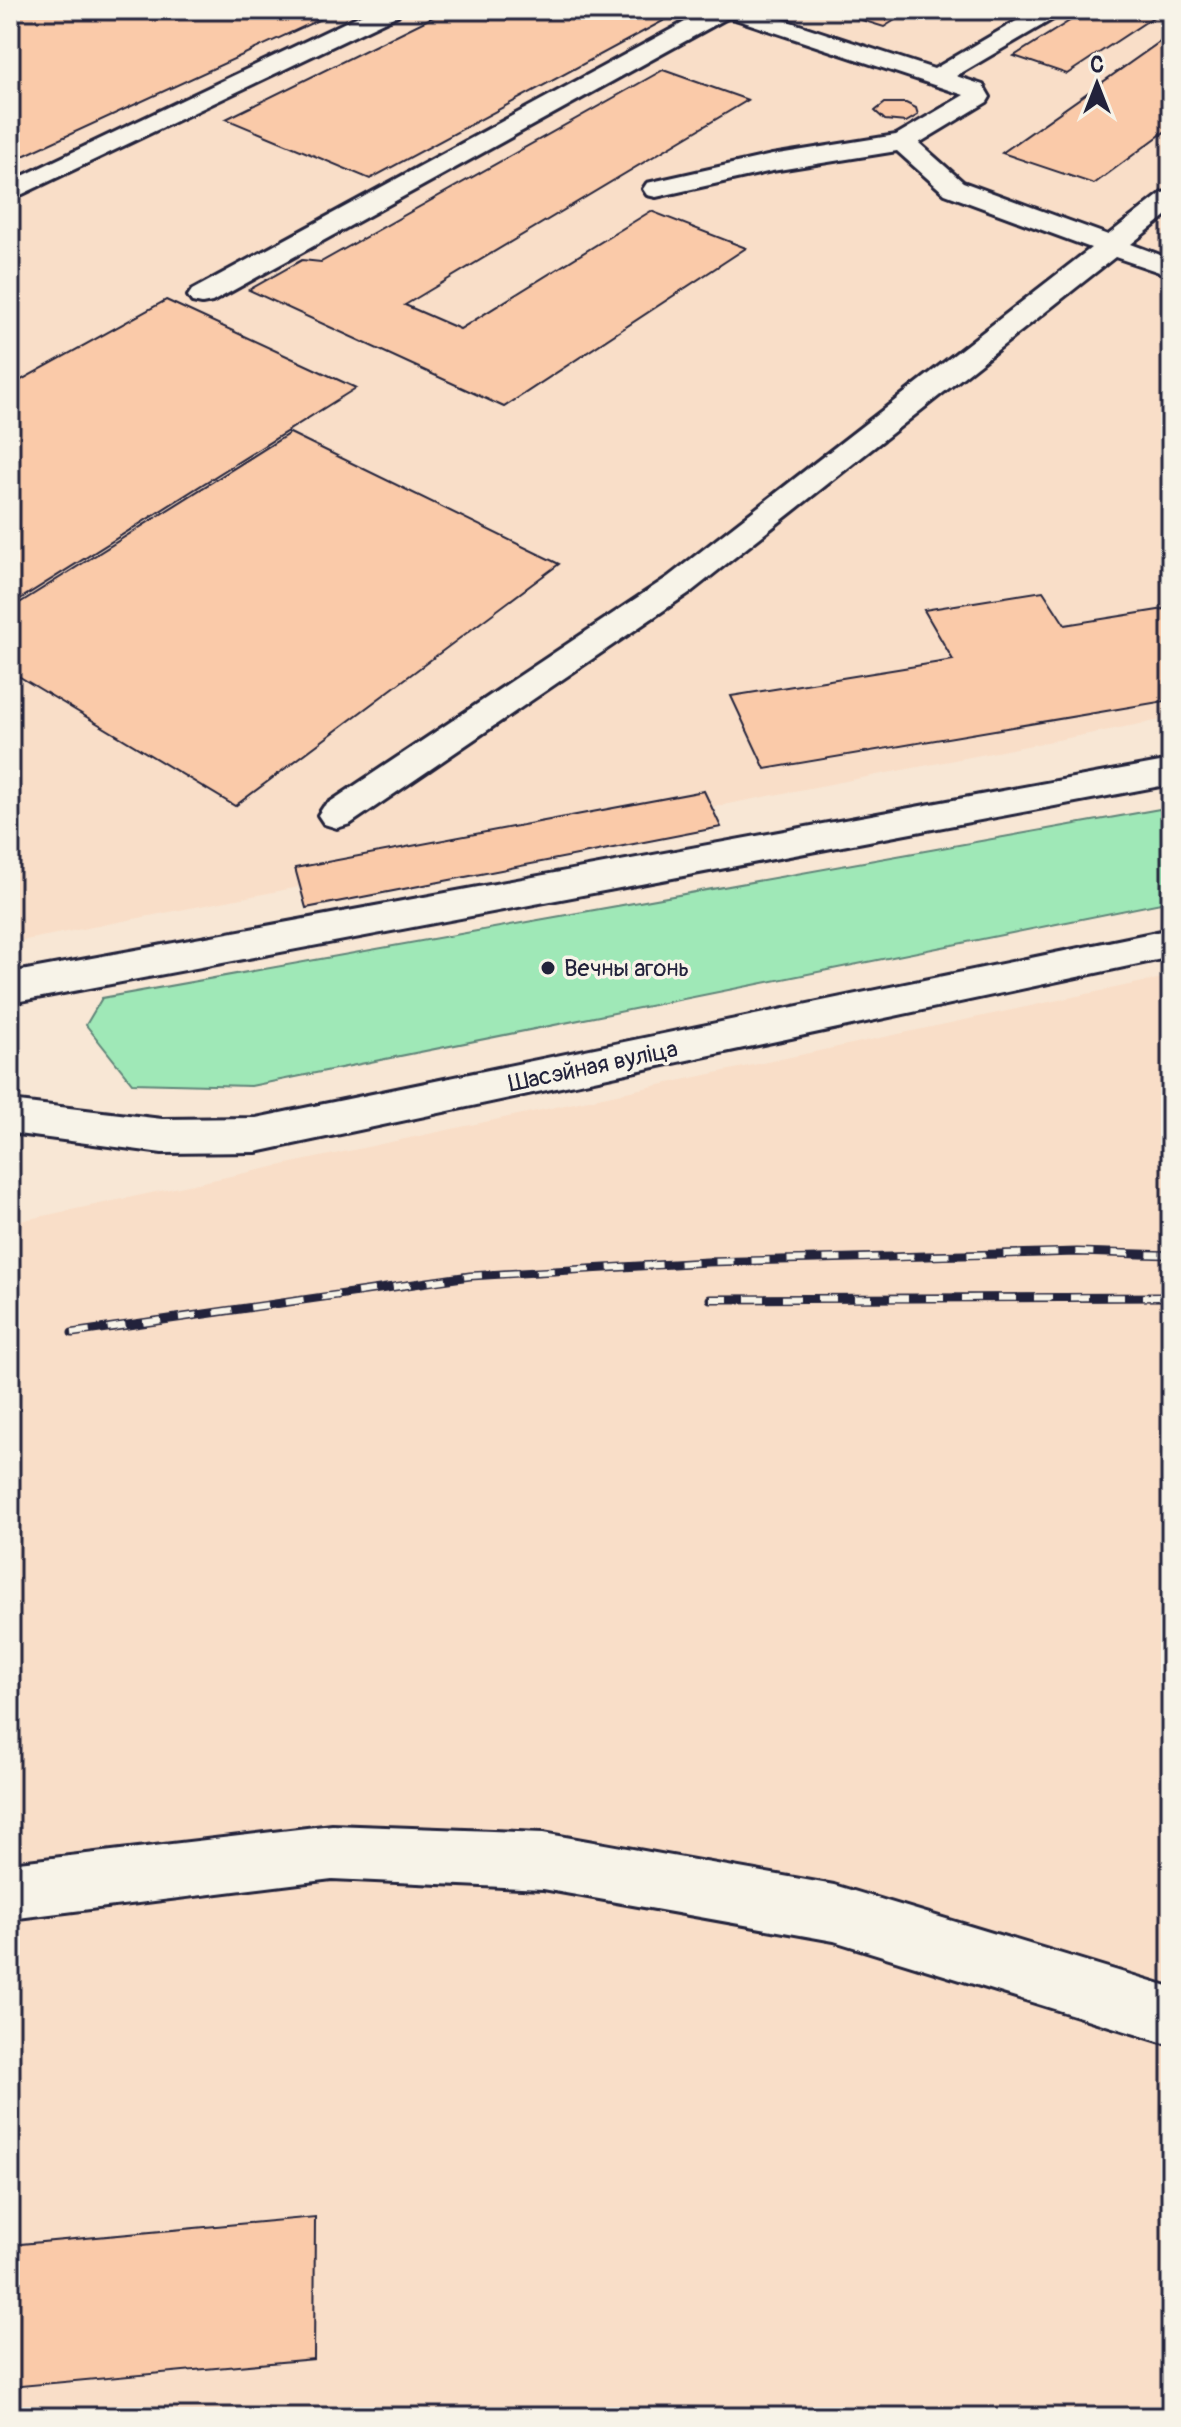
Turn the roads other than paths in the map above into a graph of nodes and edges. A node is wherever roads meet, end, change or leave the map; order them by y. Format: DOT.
graph roads {
  1 [pos="390,10"];
  2 [pos="724,10"];
  3 [pos="731,10"];
  4 [pos="1052,10"];
  5 [pos="939,76"];
  6 [pos="903,142"];
  7 [pos="656,189"];
  8 [pos="10,192"];
  9 [pos="1171,199"];
  10 [pos="1112,245"];
  11 [pos="1171,268"];
  12 [pos="202,296"];
  13 [pos="1171,772"];
  14 [pos="337,815"];
  15 [pos="1171,943"];
  16 [pos="10,988"];
  17 [pos="10,1117"];
  18 [pos="10,1891"];
  19 [pos="1171,2016"];
  1 -- 8 [label="street"];
  2 -- 12 [label="street"];
  3 -- 5 [label="street"];
  4 -- 5 [label="street"];
  5 -- 6 [label="street"];
  6 -- 7 [label="street"];
  6 -- 10 [label="street"];
  9 -- 10 [label="street"];
  10 -- 11 [label="street"];
  10 -- 14 [label="street"];
  13 -- 16 [label="street"];
  15 -- 17 [label="street, Шасэйная вуліца"];
  18 -- 19 [label="street"];
}
